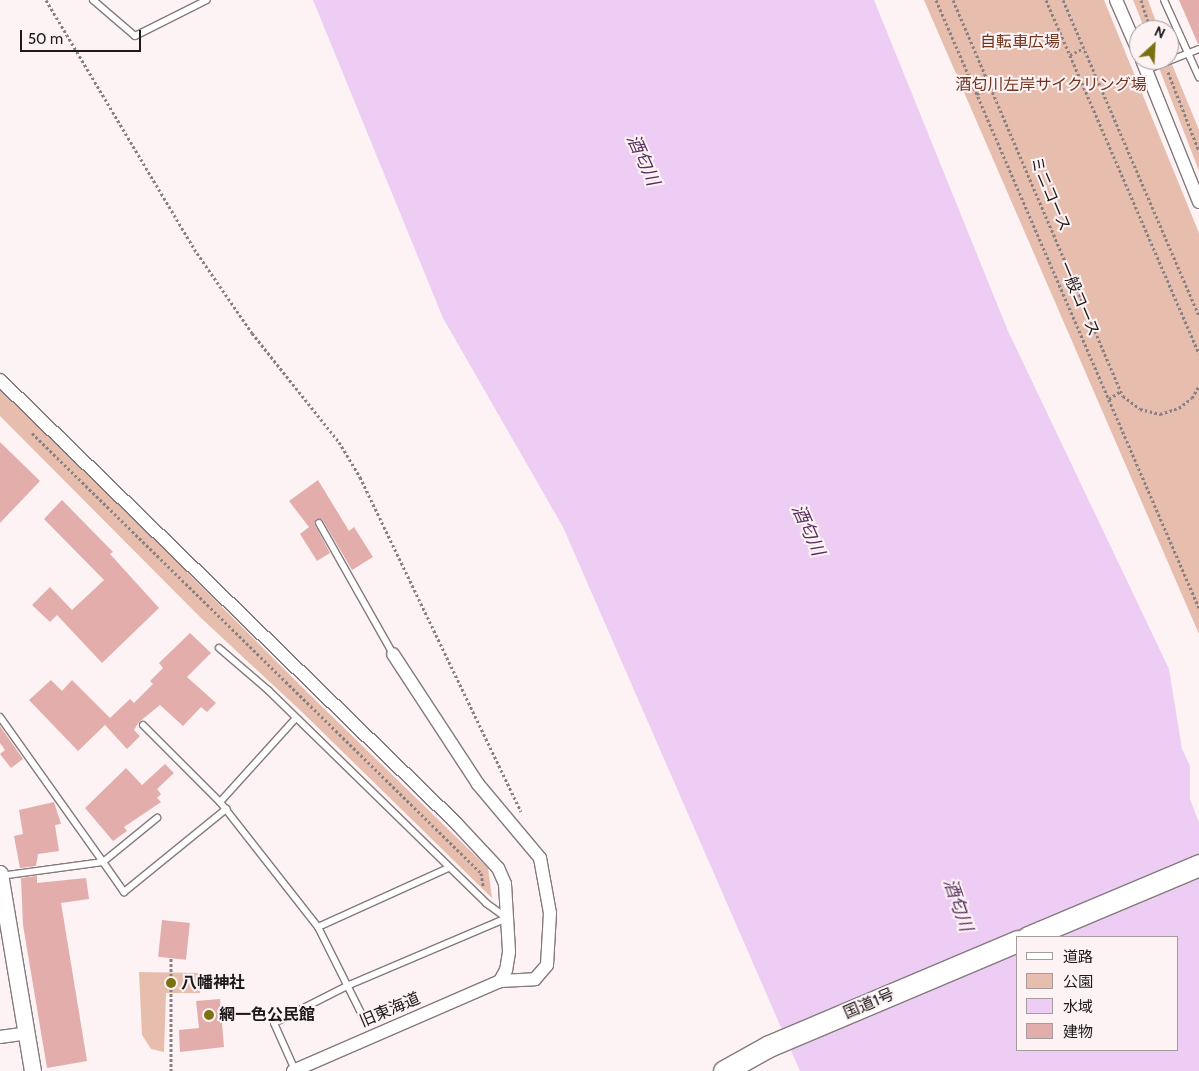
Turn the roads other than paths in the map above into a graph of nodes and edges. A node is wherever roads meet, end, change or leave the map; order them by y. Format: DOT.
graph roads {
  1 [pos="93,0"];
  2 [pos="207,0"];
  3 [pos="1116,0"];
  4 [pos="1164,0"];
  5 [pos="1129,30"];
  6 [pos="1199,49"];
  7 [pos="1188,53"];
  8 [pos="1179,57"];
  9 [pos="1146,70"];
  10 [pos="1199,77"];
  11 [pos="1199,202"];
  12 [pos="0,380"];
  13 [pos="319,523"];
  14 [pos="219,648"];
  15 [pos="393,654"];
  16 [pos="0,717"];
  17 [pos="296,718"];
  18 [pos="143,726"];
  19 [pos="220,802"];
  20 [pos="226,809"];
  21 [pos="157,818"];
  22 [pos="103,862"];
  23 [pos="1199,865"];
  24 [pos="448,868"];
  25 [pos="0,875"];
  26 [pos="507,918"];
  27 [pos="318,927"];
  28 [pos="1030,936"];
  29 [pos="1016,942"];
  30 [pos="500,981"];
  31 [pos="349,985"];
  32 [pos="365,1021"];
  33 [pos="27,1033"];
  34 [pos="0,1037"];
  35 [pos="34,1071"];
  36 [pos="294,1071"];
  37 [pos="724,1071"];
  1 -- 2 [label="lane"];
  3 -- 5 [label="street"];
  4 -- 7 [label="lane"];
  6 -- 7 [label="lane"];
  7 -- 8 [label="lane"];
  7 -- 10 [label="lane"];
  9 -- 11 [label="street"];
  12 -- 26 [label="street"];
  13 -- 15 [label="lane"];
  14 -- 17 [label="lane"];
  15 -- 30 [label="street"];
  16 -- 22 [label="lane"];
  17 -- 19 [label="lane"];
  17 -- 24 [label="lane"];
  18 -- 19 [label="lane"];
  19 -- 20 [label="lane"];
  20 -- 22 [label="lane"];
  20 -- 27 [label="lane"];
  21 -- 22 [label="lane"];
  22 -- 25 [label="lane"];
  23 -- 28 [label="highway"];
  24 -- 26 [label="lane"];
  24 -- 27 [label="lane"];
  25 -- 33 [label="street"];
  26 -- 30 [label="street"];
  26 -- 31 [label="lane"];
  27 -- 31 [label="lane"];
  29 -- 37 [label="highway, 国道1号"];
  30 -- 36 [label="street, 旧東海道"];
  31 -- 32 [label="lane"];
  31 -- 36 [label="lane"];
  33 -- 34 [label="street"];
  33 -- 35 [label="street"];
}
